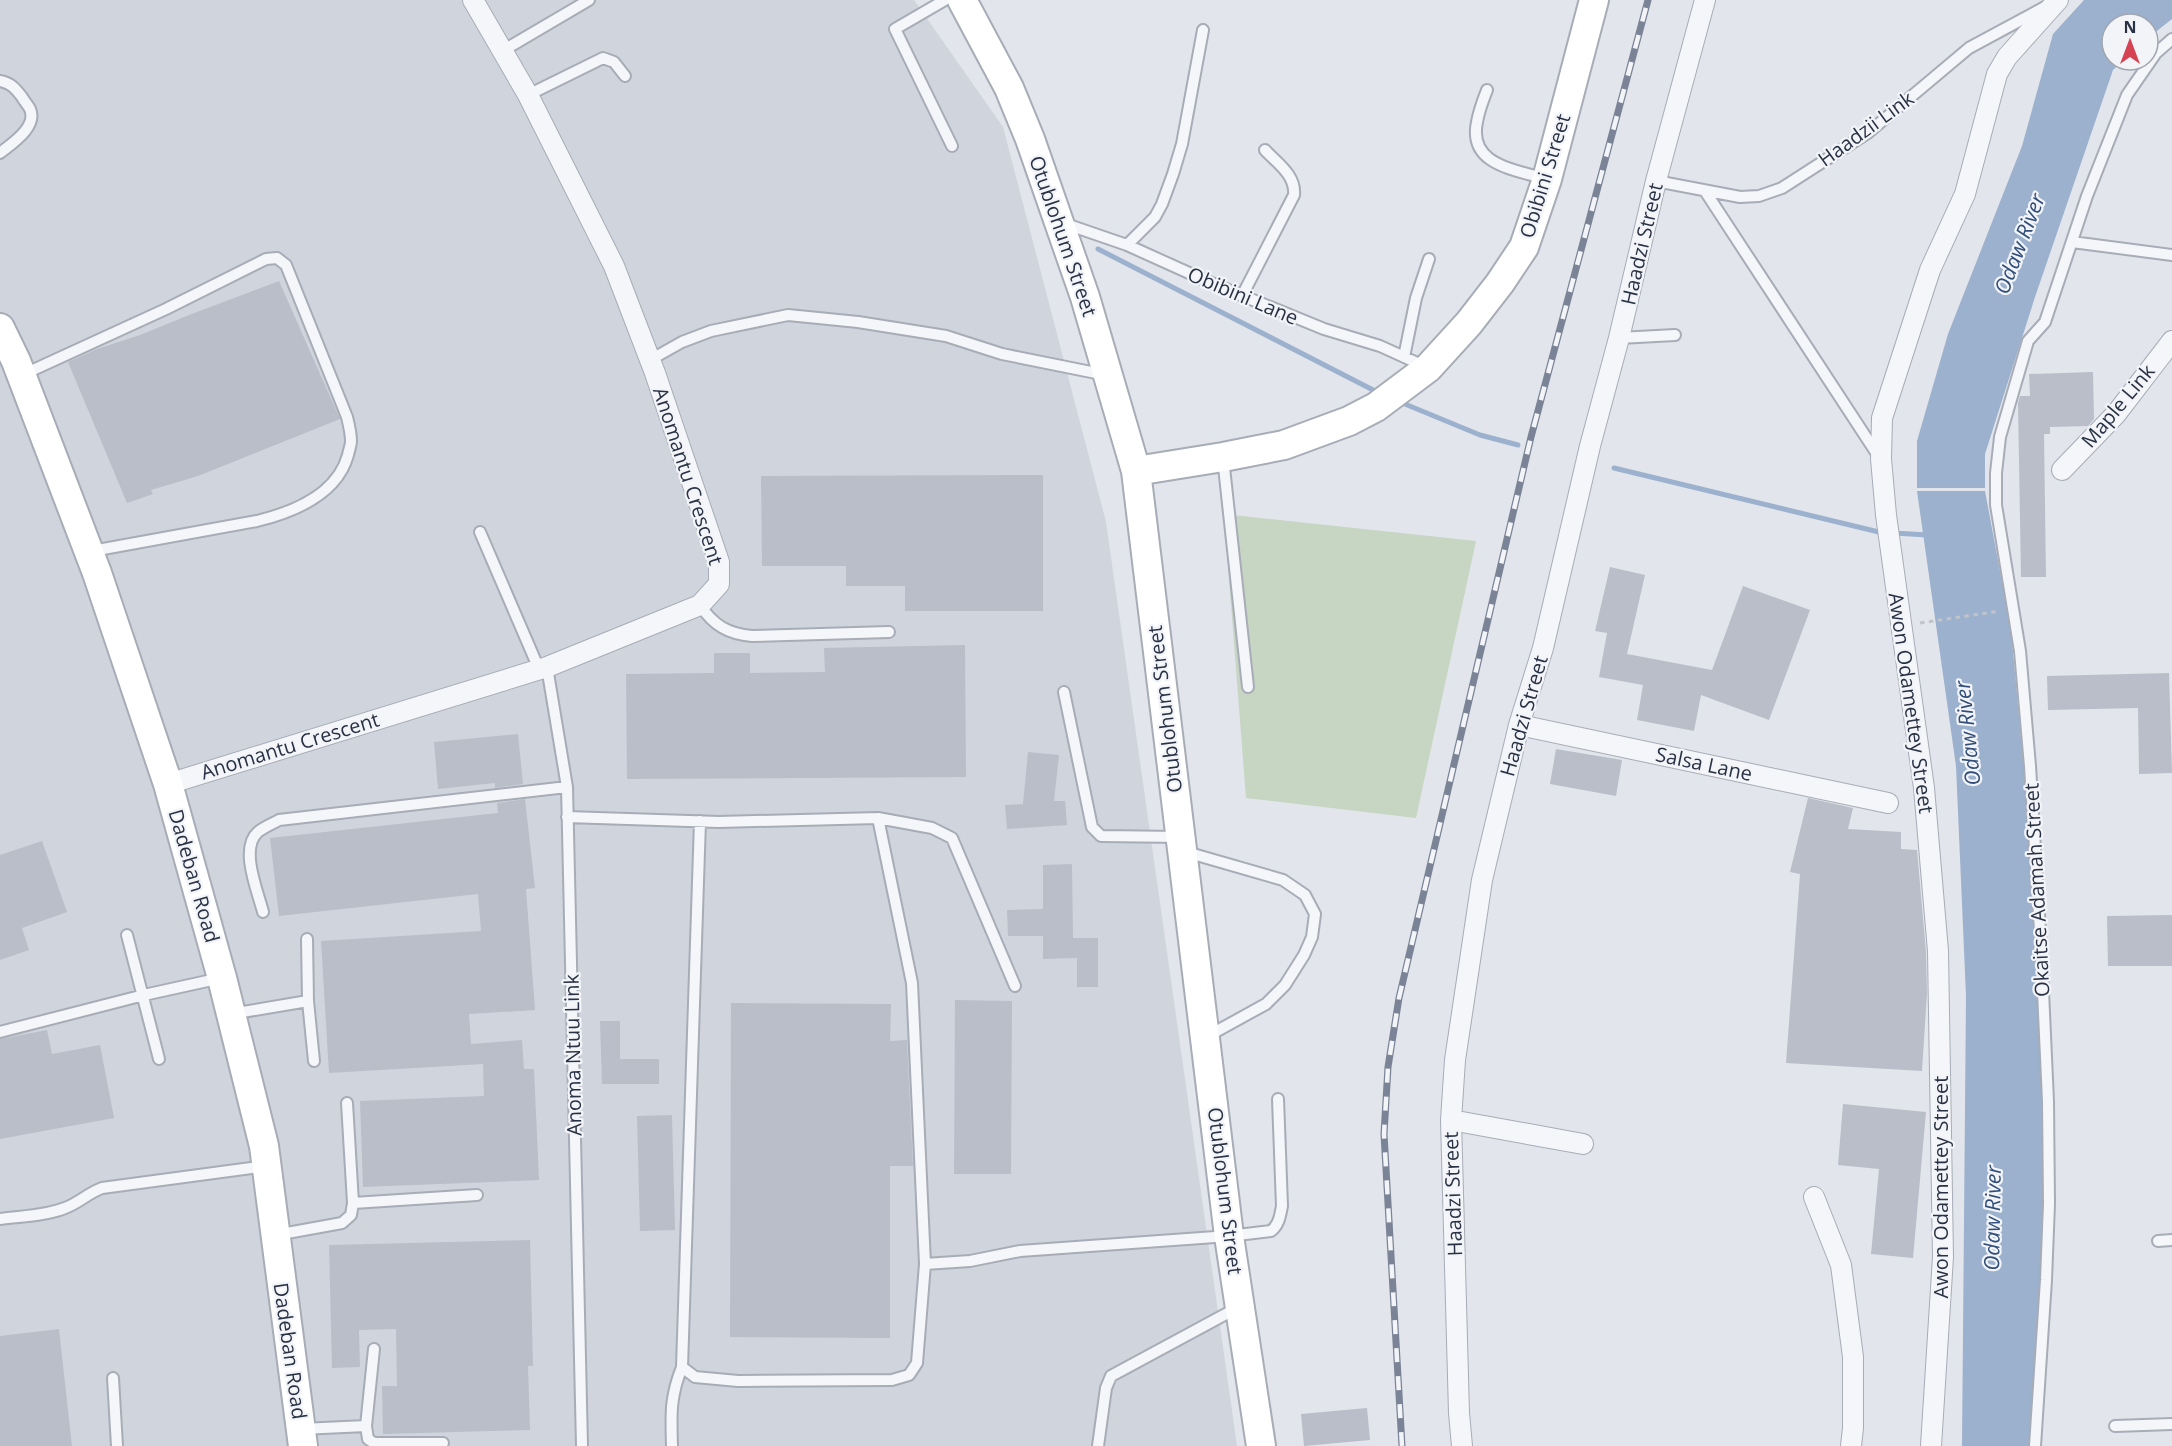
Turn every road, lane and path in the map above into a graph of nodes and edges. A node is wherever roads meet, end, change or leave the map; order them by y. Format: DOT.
graph roads {
  1 [pos="473,0"];
  2 [pos="589,0"];
  3 [pos="945,0"];
  4 [pos="963,0"];
  5 [pos="1594,0"];
  6 [pos="1705,0"];
  7 [pos="2057,0"];
  8 [pos="1203,30"];
  9 [pos="2172,39"];
  10 [pos="504,50"];
  11 [pos="625,76"];
  12 [pos="0,81"];
  13 [pos="1487,90"];
  14 [pos="528,95"];
  15 [pos="952,146"];
  16 [pos="1265,150"];
  17 [pos="0,153"];
  18 [pos="1547,179"];
  19 [pos="1656,182"];
  20 [pos="1705,191"];
  21 [pos="1060,222"];
  22 [pos="2072,242"];
  23 [pos="1128,245"];
  24 [pos="2172,255"];
  25 [pos="1429,260"];
  26 [pos="1242,296"];
  27 [pos="0,328"];
  28 [pos="1676,335"];
  29 [pos="1619,338"];
  30 [pos="2172,341"];
  31 [pos="650,360"];
  32 [pos="1416,362"];
  33 [pos="15,367"];
  34 [pos="1108,375"];
  35 [pos="1222,458"];
  36 [pos="1881,459"];
  37 [pos="2062,470"];
  38 [pos="1136,471"];
  39 [pos="480,532"];
  40 [pos="89,552"];
  41 [pos="700,605"];
  42 [pos="2013,609"];
  43 [pos="1901,626"];
  44 [pos="889,632"];
  45 [pos="543,668"];
  46 [pos="1248,687"];
  47 [pos="1064,692"];
  48 [pos="1519,725"];
  49 [pos="168,784"];
  50 [pos="567,786"];
  51 [pos="1888,803"];
  52 [pos="567,817"];
  53 [pos="878,818"];
  54 [pos="700,821"];
  55 [pos="1182,844"];
  56 [pos="263,912"];
  57 [pos="127,935"];
  58 [pos="307,939"];
  59 [pos="222,978"];
  60 [pos="1015,986"];
  61 [pos="144,995"];
  62 [pos="308,1001"];
  63 [pos="231,1014"];
  64 [pos="0,1032"];
  65 [pos="1205,1038"];
  66 [pos="159,1059"];
  67 [pos="314,1061"];
  68 [pos="1278,1099"];
  69 [pos="347,1103"];
  70 [pos="1451,1120"];
  71 [pos="1583,1144"];
  72 [pos="267,1166"];
  73 [pos="477,1196"];
  74 [pos="1814,1197"];
  75 [pos="353,1203"];
  76 [pos="0,1219"];
  77 [pos="275,1235"];
  78 [pos="1229,1236"];
  79 [pos="2172,1240"];
  80 [pos="2158,1241"];
  81 [pos="925,1264"];
  82 [pos="1240,1306"];
  83 [pos="374,1349"];
  84 [pos="682,1366"];
  85 [pos="113,1378"];
  86 [pos="2172,1424"];
  87 [pos="366,1426"];
  88 [pos="2115,1426"];
  89 [pos="302,1437"];
  90 [pos="443,1443"];
  91 [pos="117,1446"];
  92 [pos="582,1446"];
  93 [pos="672,1446"];
  94 [pos="1098,1446"];
  95 [pos="1261,1446"];
  96 [pos="1462,1446"];
  97 [pos="1851,1446"];
  98 [pos="1931,1446"];
  99 [pos="2035,1446"];
  1 -- 10 [label="street, Anomantu Crescent"];
  2 -- 10 [label="lane"];
  3 -- 15 [label="lane"];
  4 -- 21 [label="street, Otublohum Street"];
  5 -- 18 [label="street, Obibini Street"];
  6 -- 19 [label="street, Haadzi Street"];
  7 -- 20 [label="lane, Haadzii Link"];
  7 -- 36 [label="street, Awon Odamettey Street"];
  8 -- 23 [label="lane"];
  9 -- 22 [label="lane"];
  10 -- 14 [label="street, Anomantu Crescent"];
  11 -- 14 [label="lane"];
  12 -- 17 [label="lane"];
  13 -- 18 [label="lane"];
  14 -- 31 [label="street, Anomantu Crescent"];
  16 -- 26 [label="lane"];
  18 -- 32 [label="street, Obibini Street"];
  19 -- 20 [label="lane, Haadzii Link"];
  19 -- 29 [label="street, Haadzi Street"];
  20 -- 36 [label="lane"];
  21 -- 23 [label="lane, Obibini Lane"];
  21 -- 34 [label="street, Otublohum Street"];
  22 -- 24 [label="lane"];
  22 -- 42 [label="lane, Okaitse Adamah Street"];
  23 -- 26 [label="lane, Obibini Lane"];
  25 -- 32 [label="lane"];
  26 -- 32 [label="lane, Obibini Lane"];
  27 -- 33 [label="street, Dadeban Road"];
  28 -- 29 [label="lane"];
  29 -- 48 [label="street, Haadzi Street"];
  30 -- 37 [label="street, Maple Link"];
  31 -- 34 [label="lane"];
  31 -- 41 [label="street, Anomantu Crescent"];
  32 -- 35 [label="street, Obibini Street"];
  33 -- 40 [label="street, Dadeban Road"];
  33 -- 40 [label="lane"];
  34 -- 38 [label="street, Otublohum Street"];
  35 -- 38 [label="street, Obibini Street"];
  35 -- 46 [label="lane"];
  36 -- 43 [label="street, Awon Odamettey Street"];
  38 -- 55 [label="street, Otublohum Street"];
  39 -- 45 [label="lane, Anoma Ntuu Link"];
  40 -- 49 [label="street, Dadeban Road"];
  41 -- 44 [label="lane"];
  41 -- 45 [label="street, Anomantu Crescent"];
  42 -- 43 [label="path"];
  42 -- 99 [label="lane, Okaitse Adamah Street"];
  43 -- 98 [label="street, Awon Odamettey Street"];
  45 -- 49 [label="street, Anomantu Crescent"];
  45 -- 50 [label="lane, Anoma Ntuu Link"];
  47 -- 55 [label="lane"];
  48 -- 51 [label="street, Salsa Lane"];
  48 -- 70 [label="street, Haadzi Street"];
  49 -- 59 [label="street, Dadeban Road"];
  50 -- 52 [label="lane, Anoma Ntuu Link"];
  50 -- 56 [label="lane"];
  52 -- 54 [label="lane"];
  52 -- 92 [label="lane, Anoma Ntuu Link"];
  53 -- 54 [label="lane"];
  53 -- 60 [label="lane"];
  53 -- 81 [label="lane"];
  54 -- 84 [label="lane"];
  55 -- 65 [label="street, Otublohum Street"];
  55 -- 65 [label="lane"];
  57 -- 61 [label="lane"];
  58 -- 62 [label="lane"];
  59 -- 61 [label="lane"];
  59 -- 63 [label="street, Dadeban Road"];
  61 -- 64 [label="lane"];
  61 -- 66 [label="lane"];
  62 -- 63 [label="lane"];
  62 -- 67 [label="lane"];
  63 -- 72 [label="street, Dadeban Road"];
  65 -- 78 [label="street, Otublohum Street"];
  68 -- 78 [label="lane"];
  69 -- 75 [label="lane"];
  70 -- 71 [label="street"];
  70 -- 96 [label="street, Haadzi Street"];
  72 -- 76 [label="lane"];
  72 -- 77 [label="street, Dadeban Road"];
  73 -- 75 [label="lane"];
  74 -- 97 [label="street"];
  75 -- 77 [label="lane"];
  77 -- 89 [label="street, Dadeban Road"];
  78 -- 81 [label="lane"];
  78 -- 82 [label="street, Otublohum Street"];
  79 -- 80 [label="lane"];
  81 -- 84 [label="lane"];
  82 -- 94 [label="lane"];
  82 -- 95 [label="street, Otublohum Street"];
  83 -- 87 [label="lane"];
  84 -- 93 [label="lane"];
  85 -- 91 [label="lane"];
  86 -- 88 [label="lane"];
  87 -- 89 [label="lane"];
  87 -- 90 [label="lane"];
}
